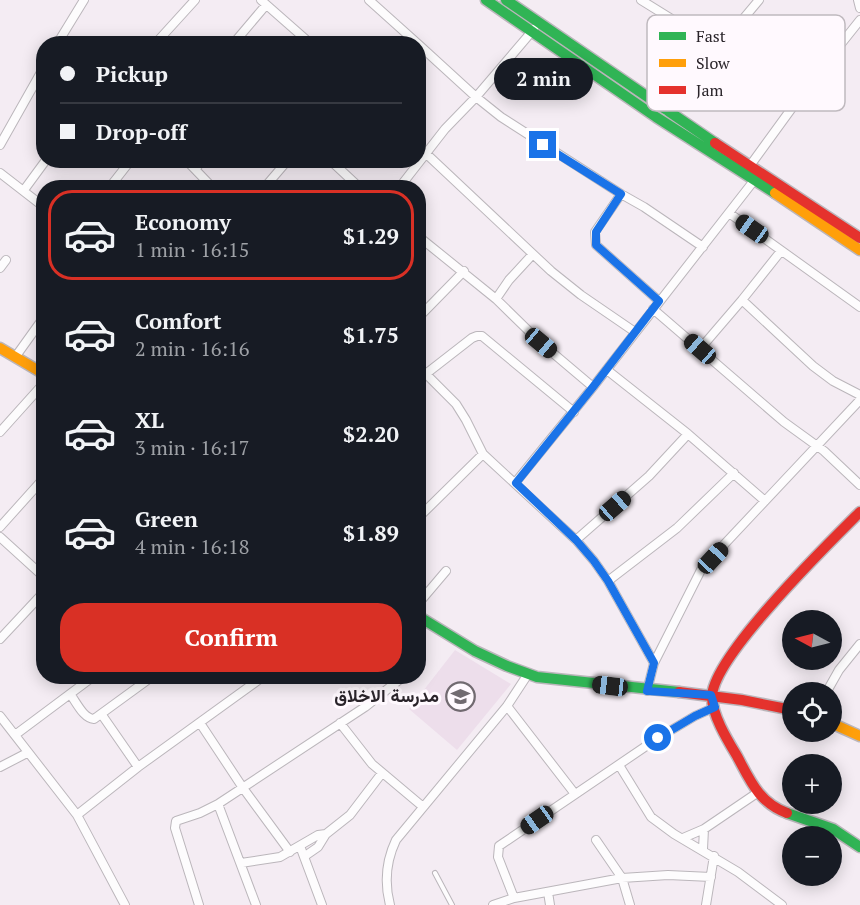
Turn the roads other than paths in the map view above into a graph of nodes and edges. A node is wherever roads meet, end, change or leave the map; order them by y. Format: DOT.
graph roads {
  1 [pos="84,0"];
  2 [pos="195,0"];
  3 [pos="369,0"];
  4 [pos="486,0"];
  5 [pos="506,0"];
  6 [pos="641,0"];
  7 [pos="759,0"];
  8 [pos="264,3"];
  9 [pos="665,15"];
  10 [pos="747,15"];
  11 [pos="860,20"];
  12 [pos="536,27"];
  13 [pos="63,36"];
  14 [pos="162,36"];
  15 [pos="239,36"];
  16 [pos="302,36"];
  17 [pos="409,36"];
  18 [pos="845,39"];
  19 [pos="426,51"];
  20 [pos="36,81"];
  21 [pos="476,98"];
  22 [pos="647,99"];
  23 [pos="647,110"];
  24 [pos="648,111"];
  25 [pos="666,111"];
  26 [pos="792,111"];
  27 [pos="0,145"];
  28 [pos="426,153"];
  29 [pos="40,168"];
  30 [pos="125,168"];
  31 [pos="281,168"];
  32 [pos="339,168"];
  33 [pos="414,168"];
  34 [pos="195,169"];
  35 [pos="752,172"];
  36 [pos="0,173"];
  37 [pos="115,180"];
  38 [pos="205,180"];
  39 [pos="271,180"];
  40 [pos="351,180"];
  41 [pos="405,180"];
  42 [pos="24,190"];
  43 [pos="621,194"];
  44 [pos="36,200"];
  45 [pos="729,213"];
  46 [pos="860,238"];
  47 [pos="426,242"];
  48 [pos="703,247"];
  49 [pos="860,250"];
  50 [pos="781,251"];
  51 [pos="532,255"];
  52 [pos="6,260"];
  53 [pos="0,268"];
  54 [pos="464,272"];
  55 [pos="496,299"];
  56 [pos="742,300"];
  57 [pos="659,301"];
  58 [pos="860,307"];
  59 [pos="653,309"];
  60 [pos="426,310"];
  61 [pos="36,328"];
  62 [pos="635,332"];
  63 [pos="0,348"];
  64 [pos="700,349"];
  65 [pos="16,356"];
  66 [pos="36,369"];
  67 [pos="607,370"];
  68 [pos="427,373"];
  69 [pos="593,387"];
  70 [pos="36,392"];
  71 [pos="860,395"];
  72 [pos="860,400"];
  73 [pos="574,412"];
  74 [pos="0,432"];
  75 [pos="688,434"];
  76 [pos="817,446"];
  77 [pos="483,454"];
  78 [pos="734,473"];
  79 [pos="516,483"];
  80 [pos="860,485"];
  81 [pos="36,487"];
  82 [pos="765,501"];
  83 [pos="426,510"];
  84 [pos="860,512"];
  85 [pos="0,527"];
  86 [pos="0,537"];
  87 [pos="576,540"];
  88 [pos="36,570"];
  89 [pos="446,571"];
  90 [pos="608,581"];
  91 [pos="426,595"];
  92 [pos="36,601"];
  93 [pos="426,621"];
  94 [pos="0,639"];
  95 [pos="860,644"];
  96 [pos="654,663"];
  97 [pos="528,674"];
  98 [pos="832,682"];
  99 [pos="83,684"];
  100 [pos="143,684"];
  101 [pos="253,684"];
  102 [pos="393,684"];
  103 [pos="647,691"];
  104 [pos="70,694"];
  105 [pos="711,695"];
  106 [pos="507,706"];
  107 [pos="715,707"];
  108 [pos="782,707"];
  109 [pos="102,715"];
  110 [pos="0,716"];
  111 [pos="200,723"];
  112 [pos="340,723"];
  113 [pos="842,728"];
  114 [pos="15,735"];
  115 [pos="860,736"];
  116 [pos="27,753"];
  117 [pos="619,765"];
  118 [pos="0,767"];
  119 [pos="138,767"];
  120 [pos="382,773"];
  121 [pos="243,788"];
  122 [pos="757,793"];
  123 [pos="575,794"];
  124 [pos="218,804"];
  125 [pos="422,806"];
  126 [pos="77,815"];
  127 [pos="704,829"];
  128 [pos="326,834"];
  129 [pos="683,838"];
  130 [pos="596,840"];
  131 [pos="300,846"];
  132 [pos="860,847"];
  133 [pos="703,849"];
  134 [pos="290,852"];
  135 [pos="305,856"];
  136 [pos="714,856"];
  137 [pos="241,863"];
  138 [pos="435,873"];
  139 [pos="711,877"];
  140 [pos="622,878"];
  141 [pos="548,892"];
  142 [pos="514,898"];
  143 [pos="125,905"];
  144 [pos="199,905"];
  145 [pos="256,905"];
  146 [pos="322,905"];
  147 [pos="390,905"];
  148 [pos="452,905"];
  149 [pos="493,905"];
  150 [pos="550,905"];
  151 [pos="630,905"];
  152 [pos="706,905"];
  153 [pos="782,905"];
  1 -- 13 [label="street"];
  2 -- 14 [label="street"];
  3 -- 17 [label="street"];
  4 -- 12 [label="main road"];
  5 -- 12 [label="main road"];
  6 -- 9 [label="street"];
  7 -- 10 [label="street"];
  8 -- 15 [label="street"];
  8 -- 16 [label="street"];
  11 -- 18 [label="street"];
  12 -- 21 [label="street"];
  12 -- 22 [label="main road"];
  12 -- 23 [label="main road"];
  19 -- 21 [label="street"];
  20 -- 27 [label="street"];
  21 -- 28 [label="street"];
  21 -- 43 [label="street"];
  24 -- 35 [label="main road"];
  25 -- 35 [label="main road"];
  26 -- 35 [label="street"];
  28 -- 51 [label="street"];
  29 -- 42 [label="street"];
  30 -- 37 [label="street"];
  31 -- 39 [label="street"];
  32 -- 40 [label="street"];
  33 -- 41 [label="street"];
  34 -- 38 [label="street"];
  35 -- 45 [label="street"];
  35 -- 46 [label="main road"];
  35 -- 49 [label="main road"];
  36 -- 42 [label="street"];
  42 -- 44 [label="street"];
  43 -- 48 [label="street"];
  43 -- 57 [label="street"];
  45 -- 48 [label="street"];
  45 -- 50 [label="street"];
  47 -- 54 [label="street"];
  48 -- 57 [label="street"];
  50 -- 56 [label="street"];
  50 -- 58 [label="street"];
  51 -- 55 [label="street"];
  51 -- 62 [label="street"];
  52 -- 53 [label="street"];
  54 -- 55 [label="street"];
  54 -- 60 [label="street"];
  55 -- 69 [label="street"];
  56 -- 64 [label="street"];
  56 -- 71 [label="street"];
  57 -- 59 [label="street"];
  59 -- 62 [label="street"];
  59 -- 64 [label="street"];
  61 -- 65 [label="street"];
  62 -- 67 [label="street"];
  63 -- 65 [label="main road"];
  64 -- 76 [label="street"];
  65 -- 66 [label="main road"];
  67 -- 69 [label="street"];
  67 -- 75 [label="street"];
  68 -- 73 [label="street"];
  68 -- 77 [label="street"];
  69 -- 73 [label="street"];
  70 -- 74 [label="street"];
  72 -- 76 [label="street"];
  73 -- 79 [label="street"];
  75 -- 78 [label="street"];
  75 -- 87 [label="street"];
  76 -- 80 [label="street"];
  76 -- 82 [label="street"];
  77 -- 79 [label="street"];
  77 -- 83 [label="street"];
  78 -- 82 [label="street"];
  78 -- 90 [label="street"];
  79 -- 87 [label="street"];
  81 -- 85 [label="street"];
  82 -- 96 [label="street"];
  84 -- 105 [label="main road"];
  86 -- 88 [label="street"];
  87 -- 90 [label="street"];
  89 -- 91 [label="street"];
  90 -- 96 [label="street"];
  92 -- 94 [label="street"];
  93 -- 97 [label="main road"];
  95 -- 98 [label="street"];
  96 -- 103 [label="street"];
  97 -- 103 [label="main road"];
  97 -- 106 [label="street"];
  99 -- 104 [label="street"];
  100 -- 109 [label="street"];
  101 -- 111 [label="street"];
  102 -- 112 [label="street"];
  103 -- 105 [label="main road"];
  104 -- 109 [label="street"];
  104 -- 114 [label="street"];
  105 -- 107 [label="main road"];
  105 -- 108 [label="main road"];
  106 -- 123 [label="street"];
  106 -- 125 [label="street"];
  107 -- 117 [label="street"];
  107 -- 122 [label="main road"];
  109 -- 119 [label="street"];
  110 -- 114 [label="street"];
  111 -- 119 [label="street"];
  111 -- 121 [label="street"];
  112 -- 120 [label="street"];
  112 -- 121 [label="street"];
  113 -- 115 [label="main road"];
  114 -- 116 [label="street"];
  116 -- 118 [label="street"];
  116 -- 126 [label="street"];
  117 -- 123 [label="street"];
  117 -- 129 [label="street"];
  119 -- 126 [label="street"];
  120 -- 125 [label="street"];
  120 -- 128 [label="street"];
  121 -- 124 [label="street"];
  121 -- 134 [label="street"];
  122 -- 127 [label="street"];
  122 -- 132 [label="main road"];
  123 -- 142 [label="street"];
  124 -- 137 [label="street"];
  124 -- 144 [label="street"];
  125 -- 147 [label="street"];
  126 -- 143 [label="street"];
  127 -- 129 [label="street"];
  127 -- 133 [label="street"];
  128 -- 131 [label="street"];
  128 -- 135 [label="street"];
  129 -- 133 [label="street"];
  130 -- 140 [label="street"];
  131 -- 134 [label="street"];
  131 -- 135 [label="street"];
  133 -- 136 [label="street"];
  134 -- 137 [label="street"];
  135 -- 146 [label="street"];
  136 -- 139 [label="street"];
  136 -- 153 [label="street"];
  137 -- 145 [label="street"];
  138 -- 148 [label="lane"];
  139 -- 140 [label="street"];
  139 -- 152 [label="street"];
  140 -- 141 [label="street"];
  140 -- 151 [label="street"];
  141 -- 142 [label="street"];
  141 -- 150 [label="street"];
  142 -- 149 [label="street"];
}
